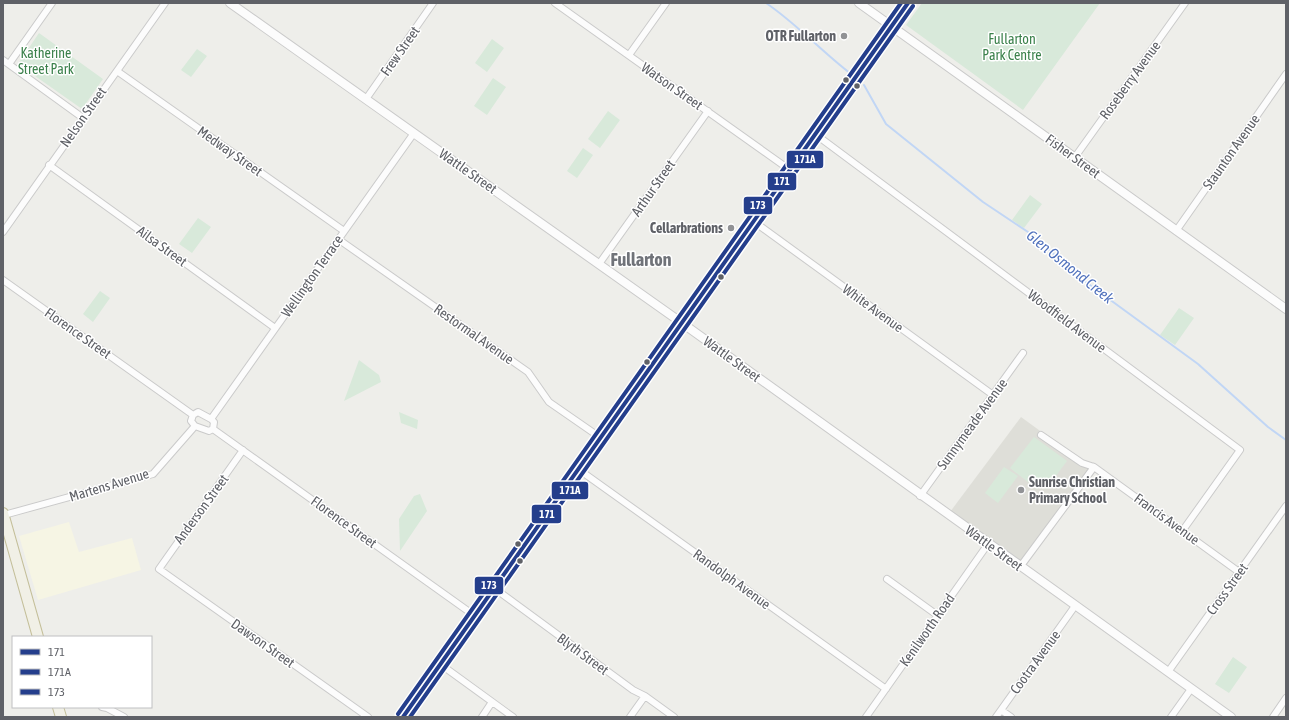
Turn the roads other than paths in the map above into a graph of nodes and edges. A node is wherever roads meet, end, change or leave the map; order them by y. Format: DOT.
graph roads {
  1 [pos="52,3"];
  2 [pos="165,3"];
  3 [pos="433,3"];
  4 [pos="555,3"];
  5 [pos="666,3"];
  6 [pos="859,3"];
  7 [pos="908,3"];
  8 [pos="1185,3"];
  9 [pos="234,4"];
  10 [pos="891,26"];
  11 [pos="629,55"];
  12 [pos="3,60"];
  13 [pos="9,64"];
  14 [pos="117,71"];
  15 [pos="1286,74"];
  16 [pos="366,99"];
  17 [pos="708,112"];
  18 [pos="83,118"];
  19 [pos="414,133"];
  20 [pos="815,134"];
  21 [pos="1075,157"];
  22 [pos="49,165"];
  23 [pos="790,170"];
  24 [pos="753,221"];
  25 [pos="344,231"];
  26 [pos="1176,231"];
  27 [pos="3,232"];
  28 [pos="338,239"];
  29 [pos="599,264"];
  30 [pos="3,280"];
  31 [pos="1285,307"];
  32 [pos="682,323"];
  33 [pos="275,328"];
  34 [pos="1023,353"];
  35 [pos="993,395"];
  36 [pos="193,415"];
  37 [pos="211,419"];
  38 [pos="195,426"];
  39 [pos="213,429"];
  40 [pos="1041,435"];
  41 [pos="600,438"];
  42 [pos="243,450"];
  43 [pos="1094,467"];
  44 [pos="578,469"];
  45 [pos="920,496"];
  46 [pos="1286,506"];
  47 [pos="3,514"];
  48 [pos="1183,530"];
  49 [pos="988,544"];
  50 [pos="1020,567"];
  51 [pos="159,569"];
  52 [pos="1240,572"];
  53 [pos="887,579"];
  54 [pos="494,588"];
  55 [pos="1075,606"];
  56 [pos="937,615"];
  57 [pos="474,616"];
  58 [pos="38,636"];
  59 [pos="440,664"];
  60 [pos="1168,672"];
  61 [pos="886,689"];
  62 [pos="1191,689"];
  63 [pos="645,696"];
  64 [pos="1286,698"];
  65 [pos="492,702"];
  66 [pos="107,708"];
  67 [pos="1001,710"];
  68 [pos="869,716"];
  69 [pos="124,717"];
  70 [pos="368,717"];
  71 [pos="403,717"];
  72 [pos="482,717"];
  73 [pos="513,717"];
  74 [pos="630,717"];
  75 [pos="674,717"];
  76 [pos="996,717"];
  77 [pos="1011,717"];
  78 [pos="1171,717"];
  79 [pos="1231,717"];
  80 [pos="1273,717"];
  1 -- 13 [label="street"];
  2 -- 14 [label="street, Nelson Street"];
  3 -- 16 [label="street, Frew Street"];
  4 -- 11 [label="street, Watson Street"];
  5 -- 11 [label="street"];
  6 -- 10 [label="street, Fisher Street"];
  7 -- 10 [label="main road"];
  8 -- 21 [label="street, Roseberry Avenue"];
  9 -- 16 [label="street, Wattle Street"];
  10 -- 20 [label="main road"];
  10 -- 21 [label="street, Fisher Street"];
  11 -- 17 [label="street, Watson Street"];
  12 -- 13 [label="street"];
  13 -- 18 [label="street"];
  14 -- 18 [label="street, Nelson Street"];
  14 -- 25 [label="street, Medway Street"];
  15 -- 26 [label="street, Staunton Avenue"];
  16 -- 19 [label="street, Wattle Street"];
  17 -- 23 [label="street, Watson Street"];
  17 -- 29 [label="street, Arthur Street"];
  18 -- 22 [label="street, Nelson Street"];
  19 -- 25 [label="street, Wellington Terrace"];
  19 -- 29 [label="street, Wattle Street"];
  20 -- 23 [label="main road"];
  20 -- 48 [label="street, Woodfield Avenue"];
  21 -- 26 [label="street, Fisher Street"];
  22 -- 27 [label="street, Nelson Street"];
  22 -- 33 [label="street, Ailsa Street"];
  23 -- 24 [label="main road"];
  24 -- 32 [label="main road"];
  24 -- 35 [label="street, White Avenue"];
  25 -- 28 [label="street, Wellington Terrace"];
  26 -- 31 [label="street, Fisher Street"];
  28 -- 33 [label="street, Wellington Terrace"];
  28 -- 41 [label="street, Restormal Avenue"];
  29 -- 32 [label="street, Wattle Street"];
  30 -- 36 [label="street, Florence Street"];
  32 -- 41 [label="main road"];
  32 -- 45 [label="street, Wattle Street"];
  33 -- 37 [label="street, Wellington Terrace"];
  34 -- 35 [label="street, Sunnymeade Avenue"];
  35 -- 45 [label="street, Sunnymeade Avenue"];
  36 -- 37 [label="street"];
  36 -- 38 [label="street"];
  37 -- 39 [label="street"];
  38 -- 39 [label="street"];
  38 -- 47 [label="street, Martens Avenue"];
  39 -- 42 [label="street, Florence Street"];
  40 -- 43 [label="street, Francis Avenue"];
  41 -- 44 [label="main road"];
  42 -- 51 [label="street, Anderson Street"];
  42 -- 57 [label="street, Florence Street"];
  43 -- 48 [label="street, Francis Avenue"];
  43 -- 50 [label="street"];
  44 -- 54 [label="main road"];
  44 -- 61 [label="street, Randolph Avenue"];
  45 -- 49 [label="street, Wattle Street"];
  46 -- 52 [label="street, Cross Street"];
  47 -- 58 [label="highway"];
  48 -- 52 [label="street, Francis Avenue"];
  49 -- 50 [label="street, Wattle Street"];
  49 -- 56 [label="street, Kenilworth Road"];
  50 -- 55 [label="street, Wattle Street"];
  51 -- 70 [label="street, Dawson Street"];
  52 -- 60 [label="street, Cross Street"];
  53 -- 56 [label="street"];
  54 -- 57 [label="main road"];
  54 -- 63 [label="street, Blyth Street"];
  55 -- 60 [label="street, Wattle Street"];
  55 -- 67 [label="street, Cootra Avenue"];
  56 -- 61 [label="street, Kenilworth Road"];
  57 -- 59 [label="main road"];
  59 -- 65 [label="street"];
  59 -- 71 [label="main road"];
  60 -- 62 [label="street, Wattle Street"];
  61 -- 68 [label="street, Kenilworth Road"];
  62 -- 78 [label="street"];
  62 -- 79 [label="street, Wattle Street"];
  63 -- 74 [label="street"];
  63 -- 75 [label="street, Blyth Street"];
  64 -- 80 [label="street"];
  65 -- 72 [label="street"];
  65 -- 73 [label="street"];
  66 -- 69 [label="street"];
  67 -- 76 [label="street, Cootra Avenue"];
  67 -- 77 [label="street"];
}
